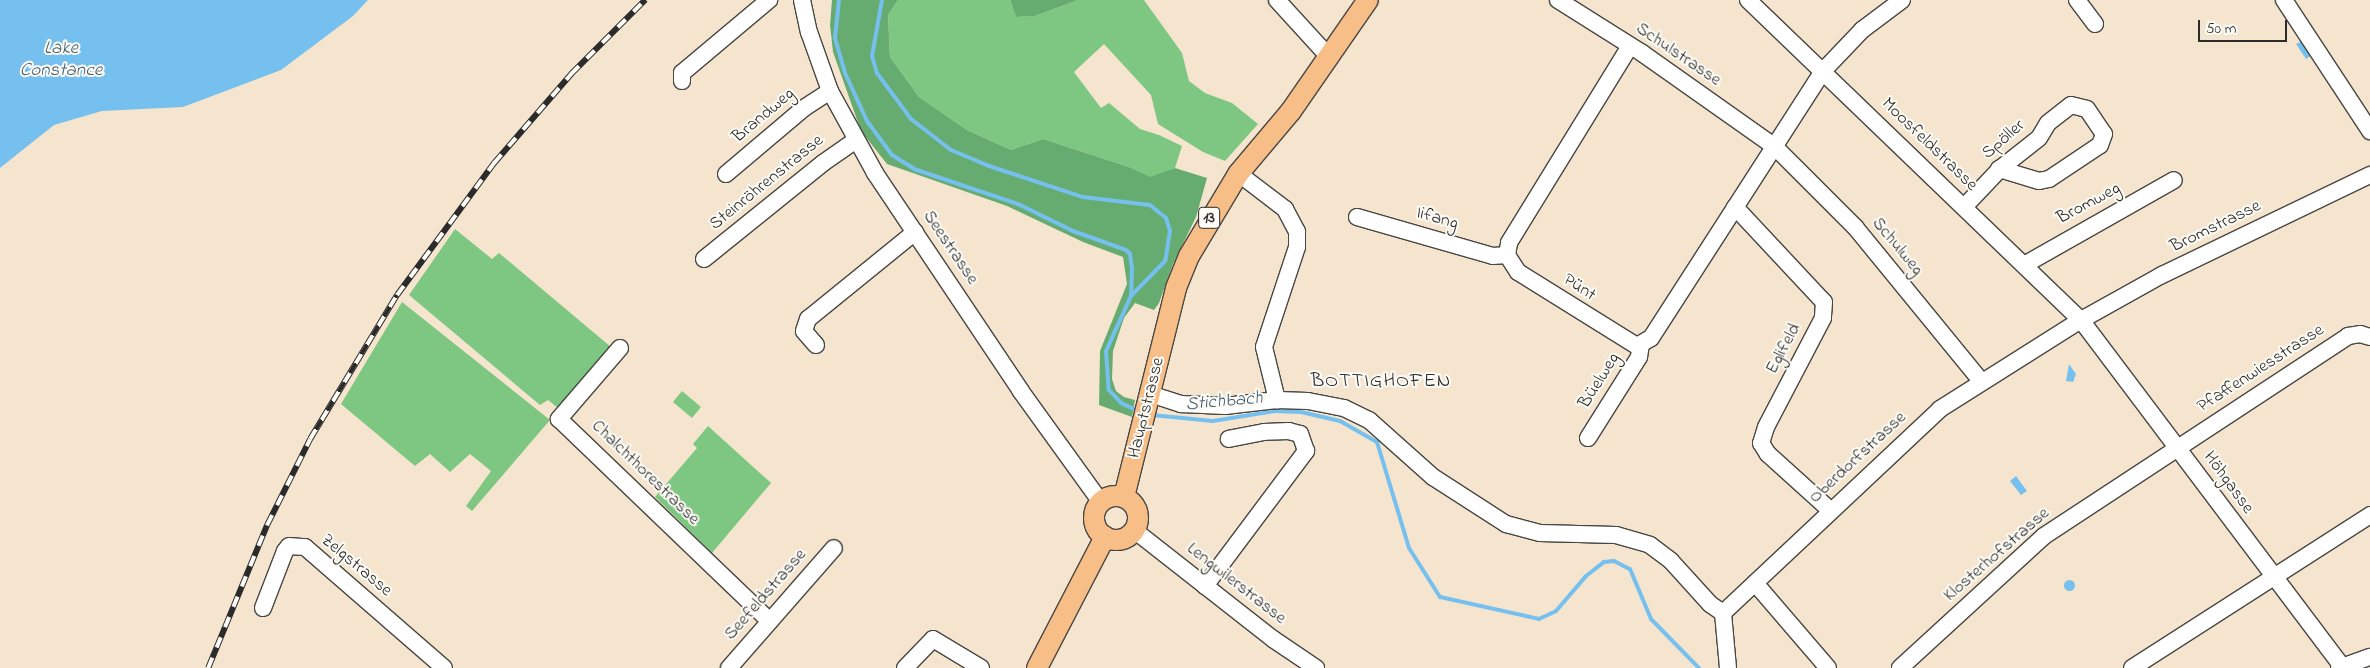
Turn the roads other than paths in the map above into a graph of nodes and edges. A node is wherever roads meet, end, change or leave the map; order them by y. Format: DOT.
graph roads {
  1 [pos="769,0"];
  2 [pos="802,0"];
  3 [pos="1277,0"];
  4 [pos="1368,0"];
  5 [pos="1558,0"];
  6 [pos="1748,0"];
  7 [pos="1902,0"];
  8 [pos="2077,0"];
  9 [pos="2284,0"];
  10 [pos="2095,24"];
  11 [pos="1630,46"];
  12 [pos="1329,57"];
  13 [pos="1823,71"];
  14 [pos="682,80"];
  15 [pos="830,91"];
  16 [pos="1275,131"];
  17 [pos="2370,131"];
  18 [pos="856,140"];
  19 [pos="1774,146"];
  20 [pos="1999,169"];
  21 [pos="726,174"];
  22 [pos="2370,175"];
  23 [pos="1247,180"];
  24 [pos="2174,180"];
  25 [pos="1735,207"];
  26 [pos="1964,207"];
  27 [pos="1357,217"];
  28 [pos="915,232"];
  29 [pos="1507,255"];
  30 [pos="704,259"];
  31 [pos="2024,265"];
  32 [pos="1169,320"];
  33 [pos="2081,320"];
  34 [pos="2370,337"];
  35 [pos="816,344"];
  36 [pos="1641,345"];
  37 [pos="620,348"];
  38 [pos="1981,381"];
  39 [pos="1277,400"];
  40 [pos="1147,407"];
  41 [pos="1588,438"];
  42 [pos="1228,439"];
  43 [pos="2177,448"];
  44 [pos="1124,497"];
  45 [pos="1100,501"];
  46 [pos="1831,511"];
  47 [pos="2370,515"];
  48 [pos="1134,530"];
  49 [pos="1105,537"];
  50 [pos="834,548"];
  51 [pos="2274,576"];
  52 [pos="1756,583"];
  53 [pos="1205,586"];
  54 [pos="263,608"];
  55 [pos="1723,613"];
  56 [pos="770,621"];
  57 [pos="2370,657"];
  58 [pos="2341,667"];
  59 [pos="444,668"];
  60 [pos="729,668"];
  61 [pos="905,668"];
  62 [pos="981,668"];
  63 [pos="1037,668"];
  64 [pos="1316,668"];
  65 [pos="1728,668"];
  66 [pos="1828,668"];
  67 [pos="1900,668"];
  68 [pos="2132,668"];
  1 -- 14 [label="street"];
  2 -- 15 [label="street, Seestrasse"];
  3 -- 12 [label="street"];
  4 -- 12 [label="main road, Hauptstrasse / 13"];
  5 -- 11 [label="street, Schulstrasse"];
  6 -- 13 [label="street, Moosfeldstrasse"];
  7 -- 13 [label="street"];
  8 -- 10 [label="street"];
  9 -- 17 [label="street"];
  11 -- 19 [label="street, Schulstrasse"];
  11 -- 29 [label="street"];
  12 -- 16 [label="main road, Hauptstrasse / 13"];
  13 -- 19 [label="street"];
  13 -- 26 [label="street, Moosfeldstrasse"];
  15 -- 18 [label="street, Seestrasse"];
  15 -- 21 [label="street, Brandweg"];
  16 -- 23 [label="main road, Hauptstrasse / 13"];
  16 -- 32 [label="main road, Hauptstrasse / 13"];
  18 -- 28 [label="street, Seestrasse"];
  18 -- 30 [label="street, Steinröhrenstrasse"];
  19 -- 25 [label="street"];
  19 -- 38 [label="street, Schulweg"];
  20 -- 20 [label="street, Spöller"];
  20 -- 26 [label="street, Spöller"];
  22 -- 33 [label="street, Bromstrasse"];
  23 -- 32 [label="main road, Hauptstrasse / 13"];
  23 -- 39 [label="street"];
  24 -- 31 [label="street, Bromweg"];
  25 -- 36 [label="street"];
  25 -- 46 [label="street, Eglifeld"];
  26 -- 31 [label="street, Moosfeldstrasse"];
  27 -- 29 [label="street, Iifang"];
  28 -- 35 [label="street"];
  28 -- 45 [label="street, Seestrasse"];
  29 -- 36 [label="street, Pünt"];
  31 -- 33 [label="street, Moosfeldstrasse"];
  32 -- 40 [label="main road, Hauptstrasse / 13"];
  33 -- 38 [label="street, Oberdorfstrasse"];
  33 -- 43 [label="street, Höhgasse"];
  34 -- 43 [label="street, Pfaffenwiesstrasse"];
  36 -- 41 [label="street, Büelweg"];
  37 -- 56 [label="street, Chalchthorestrasse"];
  38 -- 46 [label="street, Oberdorfstrasse"];
  39 -- 40 [label="street"];
  39 -- 55 [label="street"];
  40 -- 44 [label="main road, Hauptstrasse / 13"];
  42 -- 53 [label="street"];
  43 -- 51 [label="street, Höhgasse"];
  43 -- 67 [label="street, Klosterhofstrasse"];
  44 -- 45 [label="main road"];
  44 -- 48 [label="main road"];
  45 -- 49 [label="main road"];
  46 -- 52 [label="street, Oberdorfstrasse"];
  47 -- 51 [label="street"];
  48 -- 49 [label="main road"];
  48 -- 53 [label="street, Lengwilerstrasse"];
  49 -- 63 [label="main road"];
  50 -- 56 [label="street, Seefeldstrasse"];
  51 -- 58 [label="street, Höhgasse"];
  51 -- 68 [label="street"];
  52 -- 55 [label="street, Oberdorfstrasse"];
  52 -- 66 [label="street"];
  53 -- 64 [label="street, Lengwilerstrasse"];
  54 -- 59 [label="street, Zelgstrasse"];
  55 -- 65 [label="street"];
  56 -- 60 [label="street, Seefeldstrasse"];
  57 -- 58 [label="street"];
  61 -- 62 [label="street"];
}
